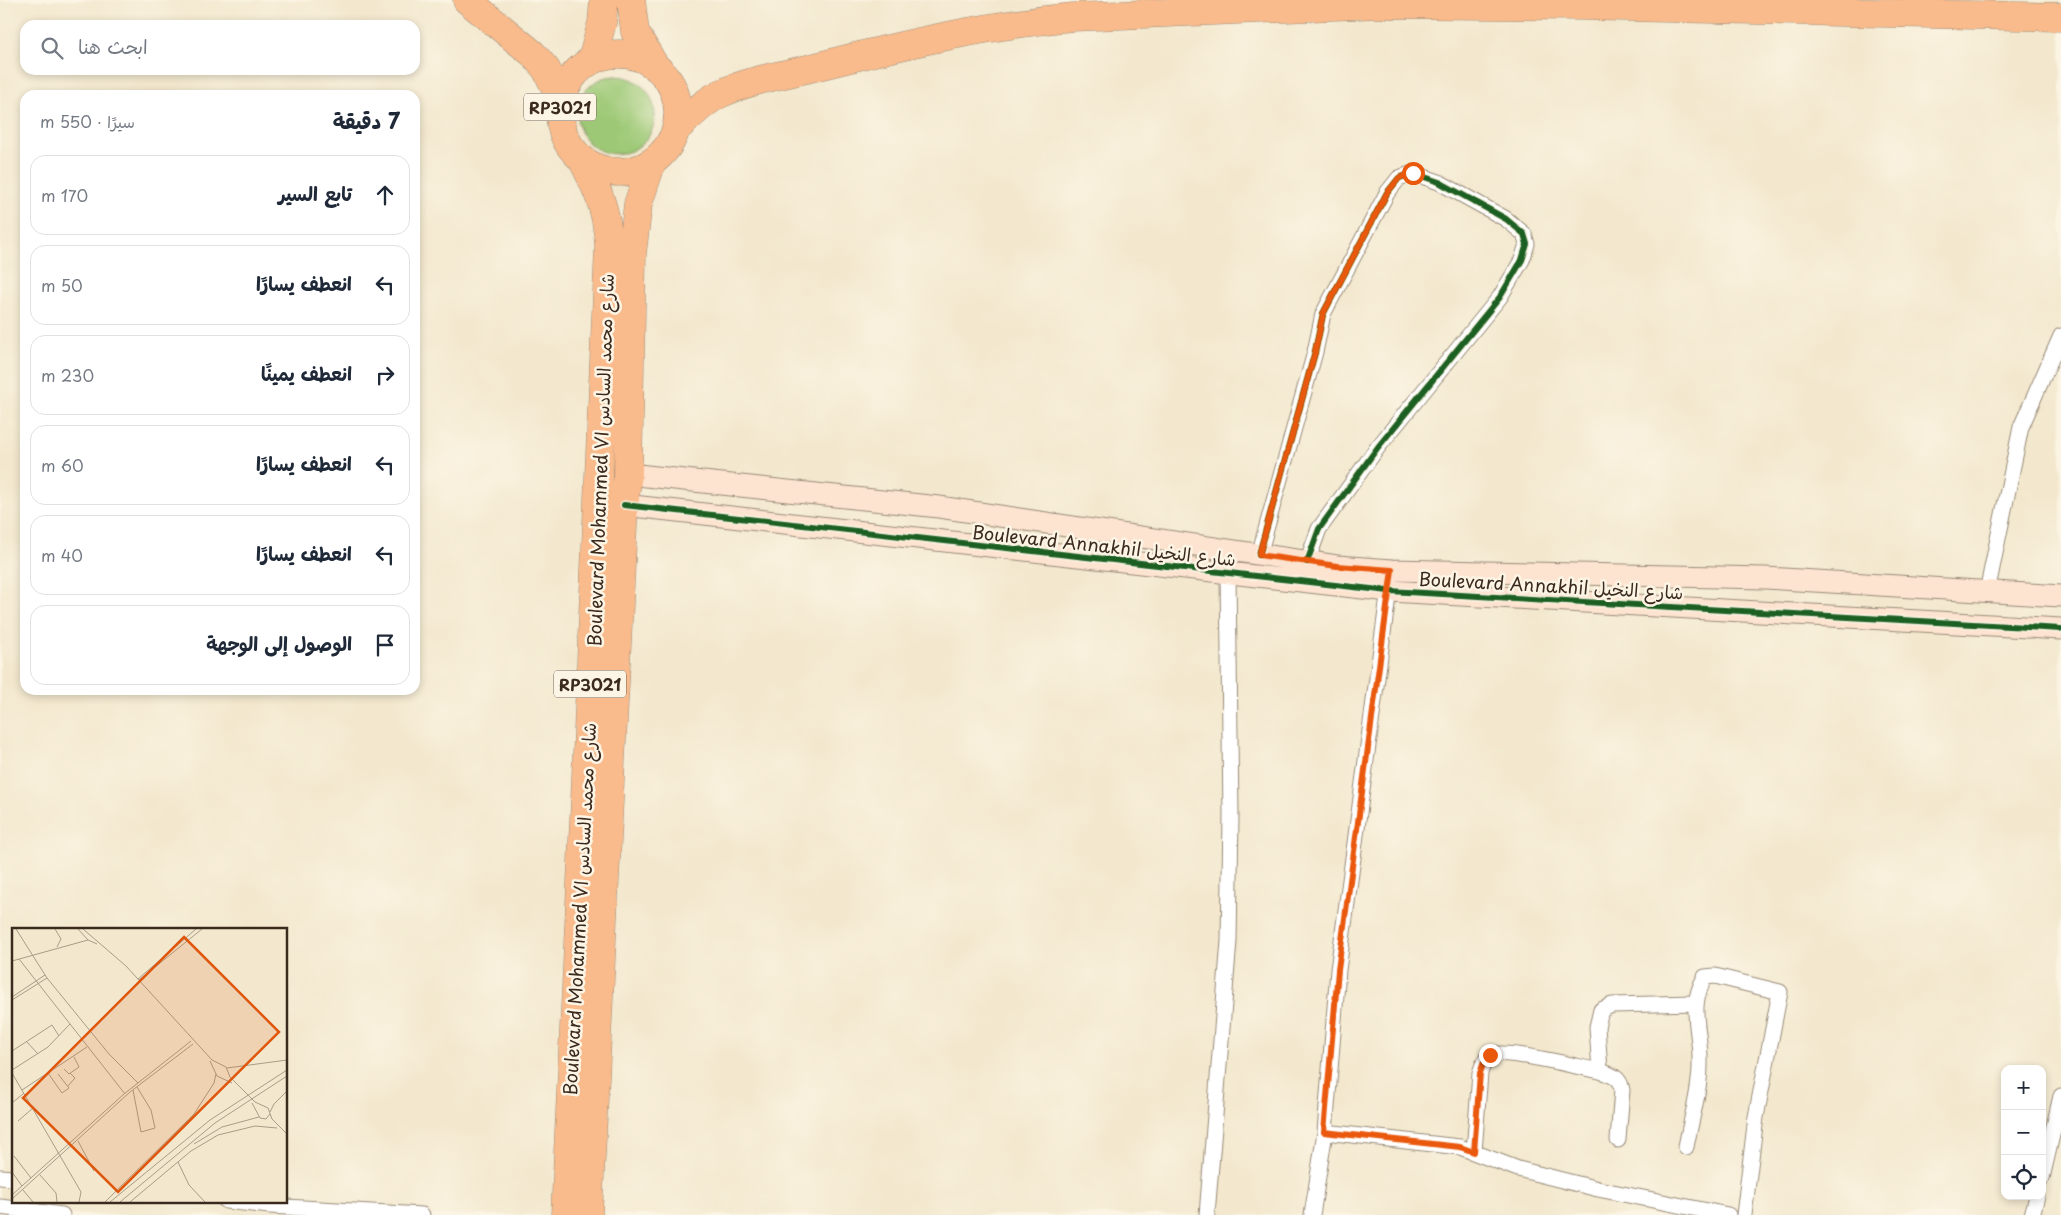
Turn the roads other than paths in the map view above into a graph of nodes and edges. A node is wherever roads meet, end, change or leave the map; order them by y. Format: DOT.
graph roads {
  1 [pos="467,0"];
  2 [pos="604,0"];
  3 [pos="631,0"];
  4 [pos="2061,17"];
  5 [pos="592,60"];
  6 [pos="655,66"];
  7 [pos="561,99"];
  8 [pos="676,130"];
  9 [pos="582,159"];
  10 [pos="652,162"];
  11 [pos="2061,336"];
  12 [pos="628,474"];
  13 [pos="624,505"];
  14 [pos="1259,555"];
  15 [pos="1307,562"];
  16 [pos="1392,570"];
  17 [pos="1228,574"];
  18 [pos="1389,591"];
  19 [pos="1988,592"];
  20 [pos="2061,596"];
  21 [pos="2061,629"];
  22 [pos="1696,1002"];
  23 [pos="1600,1071"];
  24 [pos="2061,1096"];
  25 [pos="1324,1132"];
  26 [pos="1618,1140"];
  27 [pos="1686,1146"];
  28 [pos="1474,1152"];
  29 [pos="2046,1161"];
  30 [pos="2036,1200"];
  31 [pos="235,1202"];
  32 [pos="0,1207"];
  33 [pos="62,1215"];
  34 [pos="422,1215"];
  35 [pos="565,1215"];
  36 [pos="588,1215"];
  37 [pos="1207,1215"];
  38 [pos="1312,1215"];
  39 [pos="1728,1215"];
  40 [pos="1744,1215"];
  41 [pos="2032,1215"];
  1 -- 7 [label="highway"];
  2 -- 5 [label="highway"];
  3 -- 6 [label="highway, RP3021"];
  4 -- 8 [label="highway"];
  5 -- 6 [label="highway, RP3021"];
  5 -- 7 [label="highway, RP3021"];
  6 -- 8 [label="highway, RP3021"];
  7 -- 9 [label="highway, RP3021"];
  8 -- 10 [label="highway, RP3021"];
  9 -- 10 [label="highway, RP3021"];
  9 -- 35 [label="highway, Boulevard Mohammed VI شارع محمد السادس / RP3021"];
  10 -- 12 [label="highway, Boulevard Mohammed VI شارع محمد السادس / RP3021"];
  11 -- 19 [label="street"];
  12 -- 13 [label="highway, Boulevard Mohammed VI شارع محمد السادس / RP3021"];
  12 -- 14 [label="street, Boulevard Annakhil شارع النخيل"];
  13 -- 17 [label="street, Boulevard Annakhil شارع النخيل"];
  13 -- 36 [label="highway, Boulevard Mohammed VI شارع محمد السادس / RP3021"];
  14 -- 15 [label="street, Boulevard Annakhil شارع النخيل"];
  14 -- 15 [label="street"];
  15 -- 16 [label="street, Boulevard Annakhil شارع النخيل"];
  16 -- 18 [label="street"];
  16 -- 19 [label="street, Boulevard Annakhil شارع النخيل"];
  17 -- 18 [label="street, Boulevard Annakhil شارع النخيل"];
  17 -- 37 [label="street"];
  18 -- 21 [label="street, Boulevard Annakhil شارع النخيل"];
  18 -- 25 [label="street"];
  19 -- 20 [label="street, Boulevard Annakhil شارع النخيل"];
  22 -- 23 [label="street"];
  22 -- 27 [label="street"];
  22 -- 40 [label="street"];
  23 -- 26 [label="street"];
  23 -- 28 [label="street"];
  24 -- 29 [label="street"];
  25 -- 28 [label="street"];
  25 -- 38 [label="street"];
  28 -- 39 [label="street"];
  30 -- 41 [label="street"];
  31 -- 34 [label="street"];
  32 -- 33 [label="street"];
}
